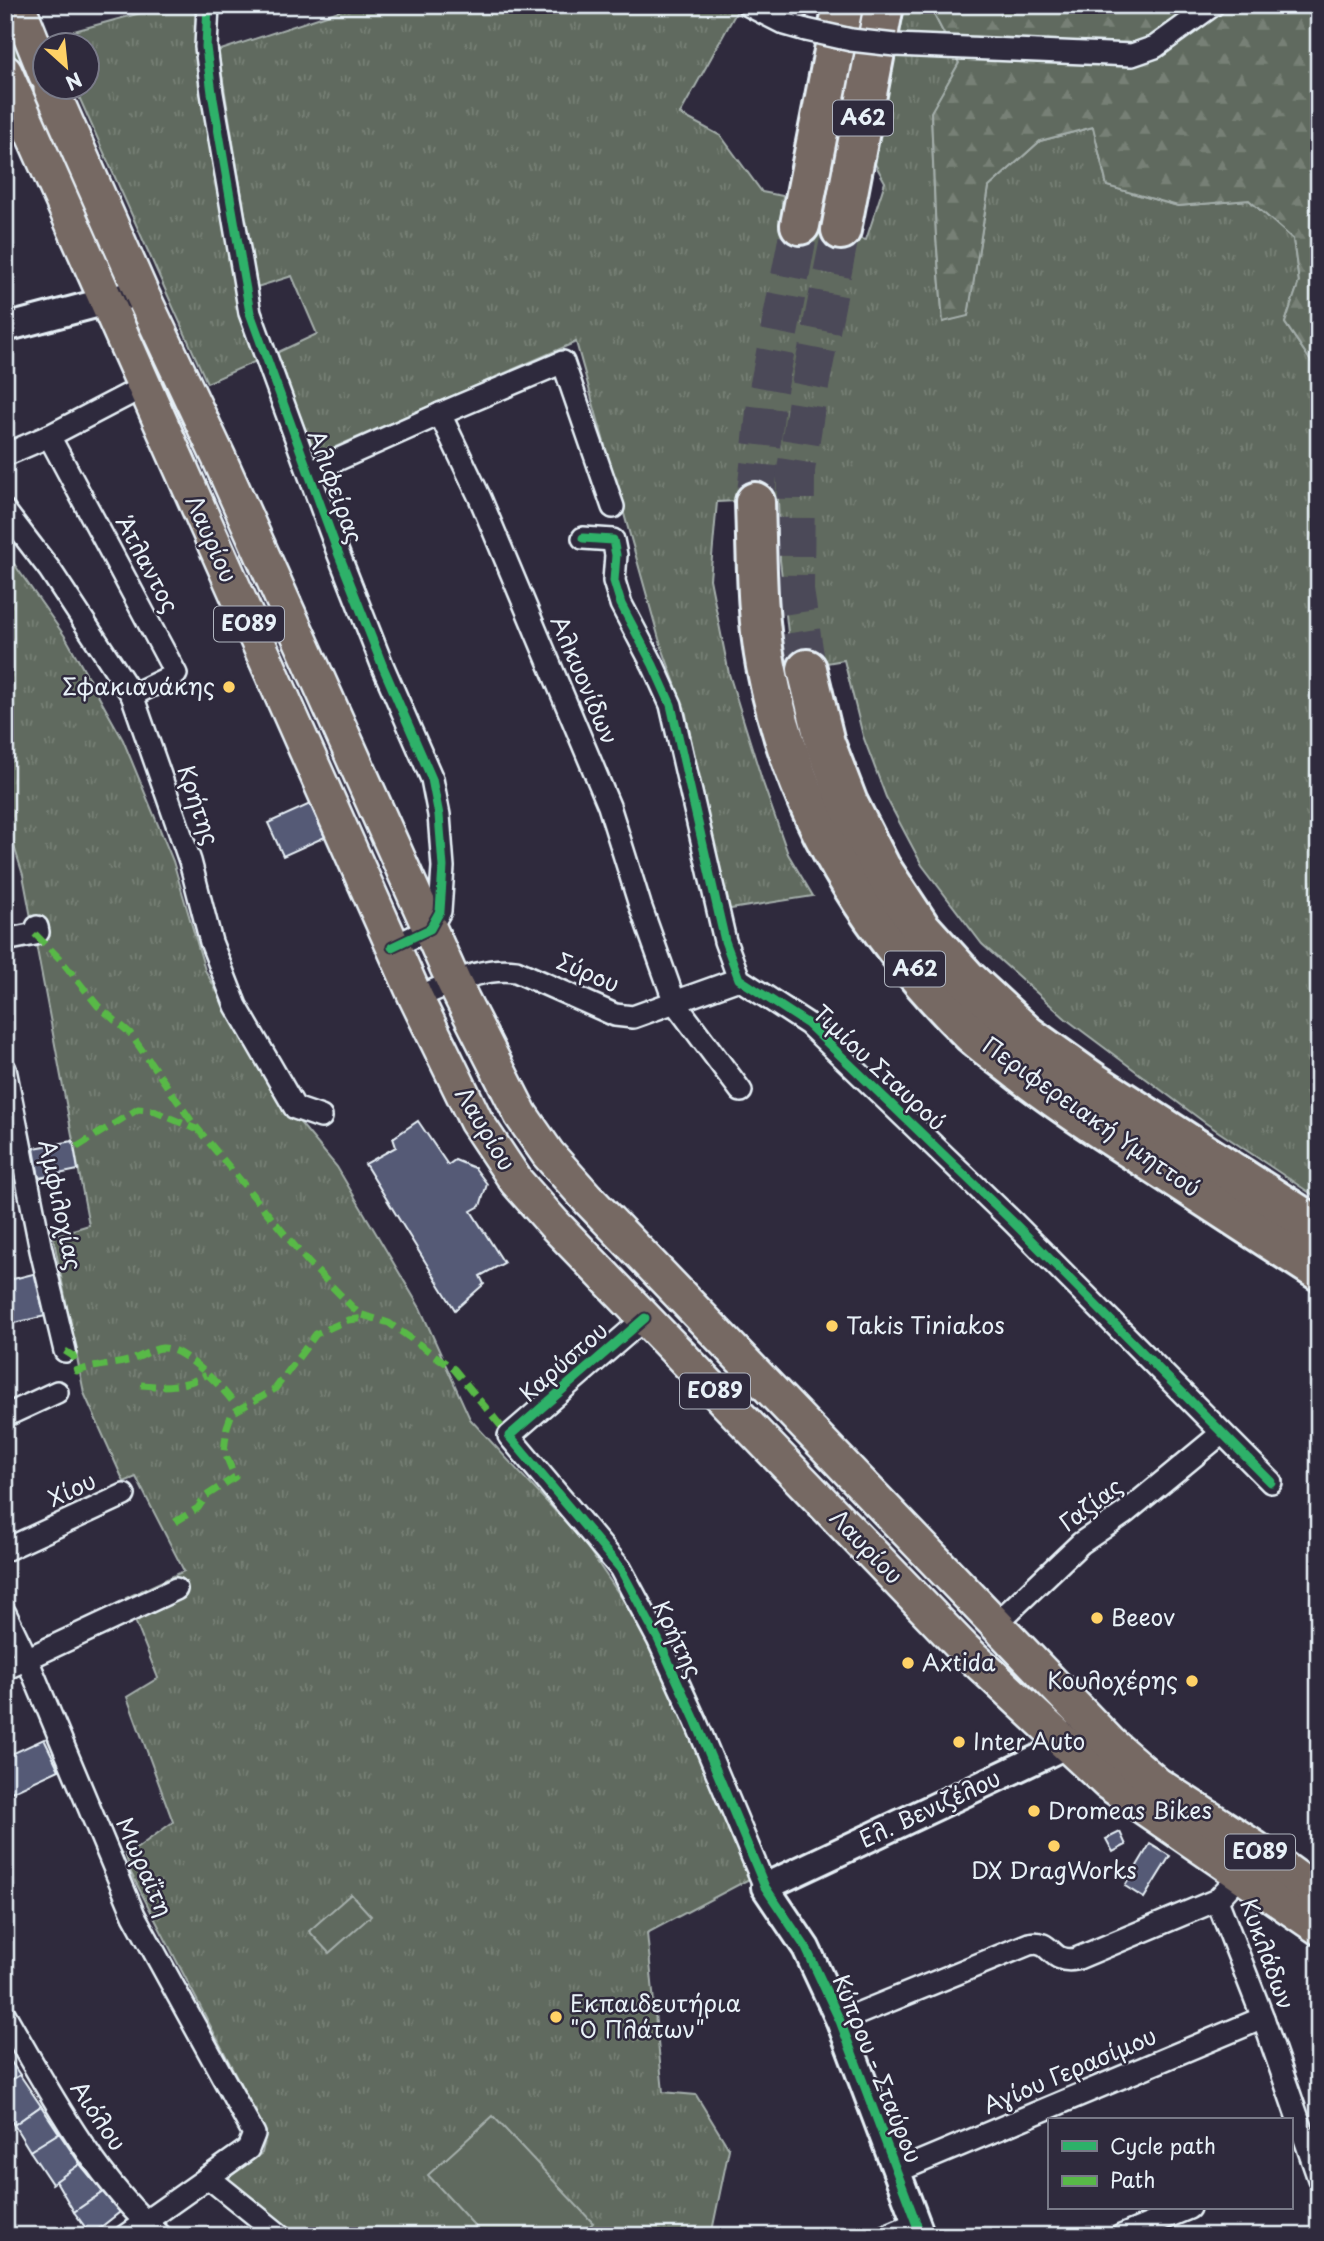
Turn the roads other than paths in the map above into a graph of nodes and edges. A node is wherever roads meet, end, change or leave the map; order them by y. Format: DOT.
graph roads {
  1 [pos="18,5"];
  2 [pos="208,5"];
  3 [pos="748,5"];
  4 [pos="843,5"];
  5 [pos="884,5"];
  6 [pos="1213,5"];
  7 [pos="32,40"];
  8 [pos="5,72"];
  9 [pos="57,102"];
  10 [pos="800,225"];
  11 [pos="841,230"];
  12 [pos="141,292"];
  13 [pos="105,301"];
  14 [pos="5,328"];
  15 [pos="143,387"];
  16 [pos="440,414"];
  17 [pos="49,436"];
  18 [pos="5,455"];
  19 [pos="310,472"];
  20 [pos="755,502"];
  21 [pos="613,507"];
  22 [pos="5,511"];
  23 [pos="583,538"];
  24 [pos="807,669"];
  25 [pos="132,695"];
  26 [pos="430,929"];
  27 [pos="36,930"];
  28 [pos="5,940"];
  29 [pos="392,947"];
  30 [pos="739,979"];
  31 [pos="454,983"];
  32 [pos="416,998"];
  33 [pos="675,1003"];
  34 [pos="5,1069"];
  35 [pos="741,1091"];
  36 [pos="321,1117"];
  37 [pos="1319,1227"];
  38 [pos="1319,1271"];
  39 [pos="645,1318"];
  40 [pos="65,1350"];
  41 [pos="57,1392"];
  42 [pos="5,1416"];
  43 [pos="1222,1433"];
  44 [pos="509,1436"];
  45 [pos="1271,1482"];
  46 [pos="124,1495"];
  47 [pos="5,1550"];
  48 [pos="176,1589"];
  49 [pos="5,1613"];
  50 [pos="997,1623"];
  51 [pos="27,1659"];
  52 [pos="5,1669"];
  53 [pos="1077,1734"];
  54 [pos="1242,1874"];
  55 [pos="765,1887"];
  56 [pos="1319,1894"];
  57 [pos="1217,1900"];
  58 [pos="1319,1928"];
  59 [pos="5,2015"];
  60 [pos="1263,2018"];
  61 [pos="840,2021"];
  62 [pos="1289,2118"];
  63 [pos="1292,2131"];
  64 [pos="1300,2162"];
  65 [pos="898,2171"];
  66 [pos="208,2177"];
  67 [pos="1319,2179"];
  68 [pos="1184,2210"];
  69 [pos="144,2221"];
  70 [pos="918,2230"];
  71 [pos="125,2236"];
  72 [pos="161,2236"];
  73 [pos="281,2236"];
  74 [pos="886,2236"];
  75 [pos="1121,2236"];
  1 -- 7 [label="main road"];
  2 -- 19 [label="street, Αλιφείρας"];
  3 -- 6 [label="street, bridge"];
  4 -- 10 [label="highway, Α62"];
  5 -- 11 [label="highway, Α62"];
  8 -- 13 [label="main road, Λαυρίου / ΕΟ89"];
  9 -- 12 [label="main road, Λαυρίου / ΕΟ89"];
  12 -- 13 [label="street"];
  12 -- 26 [label="main road, Λαυρίου / ΕΟ89"];
  13 -- 14 [label="street"];
  13 -- 15 [label="main road, Λαυρίου / ΕΟ89"];
  15 -- 17 [label="street"];
  15 -- 29 [label="main road, Λαυρίου / ΕΟ89"];
  16 -- 19 [label="street"];
  16 -- 21 [label="street"];
  16 -- 33 [label="street, Αλκυονίδων"];
  17 -- 18 [label="street"];
  17 -- 25 [label="street, Άτλαντος"];
  19 -- 26 [label="street, Αλιφείρας"];
  20 -- 38 [label="highway, Περιφερειακή Υμηττού / Α62"];
  22 -- 25 [label="street, Κρήτης"];
  23 -- 30 [label="street"];
  24 -- 37 [label="highway, Περιφερειακή Υμηττού / Α62"];
  25 -- 36 [label="street, Κρήτης"];
  26 -- 29 [label="street"];
  26 -- 31 [label="main road, Λαυρίου / ΕΟ89"];
  27 -- 28 [label="street"];
  29 -- 32 [label="main road, Λαυρίου / ΕΟ89"];
  30 -- 33 [label="street, Σύρου"];
  30 -- 43 [label="street, Τιμίου Σταυρού"];
  31 -- 32 [label="street, Σύρου"];
  31 -- 33 [label="street, Σύρου"];
  31 -- 50 [label="main road, Λαυρίου / ΕΟ89"];
  32 -- 39 [label="main road, Λαυρίου / ΕΟ89"];
  33 -- 35 [label="street, Αλκυονίδων"];
  34 -- 40 [label="street, Αμφιλοχίας"];
  39 -- 44 [label="street, Καρύστου"];
  39 -- 53 [label="main road, Λαυρίου / ΕΟ89"];
  41 -- 42 [label="street"];
  43 -- 45 [label="street, Τιμίου Σταυρού"];
  43 -- 50 [label="street, Γαζίας"];
  44 -- 55 [label="street, Κρήτης"];
  46 -- 47 [label="street, Χίου"];
  48 -- 51 [label="street"];
  49 -- 51 [label="street, Μωραΐτη"];
  50 -- 53 [label="main road, Λαυρίου / ΕΟ89"];
  51 -- 52 [label="street"];
  51 -- 66 [label="street, Μωραΐτη"];
  53 -- 54 [label="main road, Λαυρίου / ΕΟ89"];
  53 -- 55 [label="street, Ελ. Βενιζέλου"];
  53 -- 56 [label="main road, Λαυρίου / ΕΟ89"];
  54 -- 57 [label="street, Κυκλάδων"];
  54 -- 58 [label="main road, Λαυρίου / ΕΟ89"];
  55 -- 61 [label="street, Κύπρου - Σταύρου"];
  57 -- 60 [label="street, Κυκλάδων"];
  57 -- 61 [label="street"];
  59 -- 69 [label="street, Αιόλου"];
  60 -- 62 [label="street, Κυκλάδων"];
  60 -- 65 [label="street, Αγίου Γερασίμου"];
  61 -- 65 [label="street, Κύπρου - Σταύρου"];
  63 -- 64 [label="street, Κυκλάδων"];
  64 -- 67 [label="street, Κυκλάδων"];
  65 -- 70 [label="street, Κύπρου - Σταύρου"];
  66 -- 69 [label="street"];
  66 -- 73 [label="street"];
  68 -- 75 [label="street"];
  69 -- 71 [label="street"];
  69 -- 72 [label="street, Αιόλου"];
  70 -- 74 [label="street"];
}
